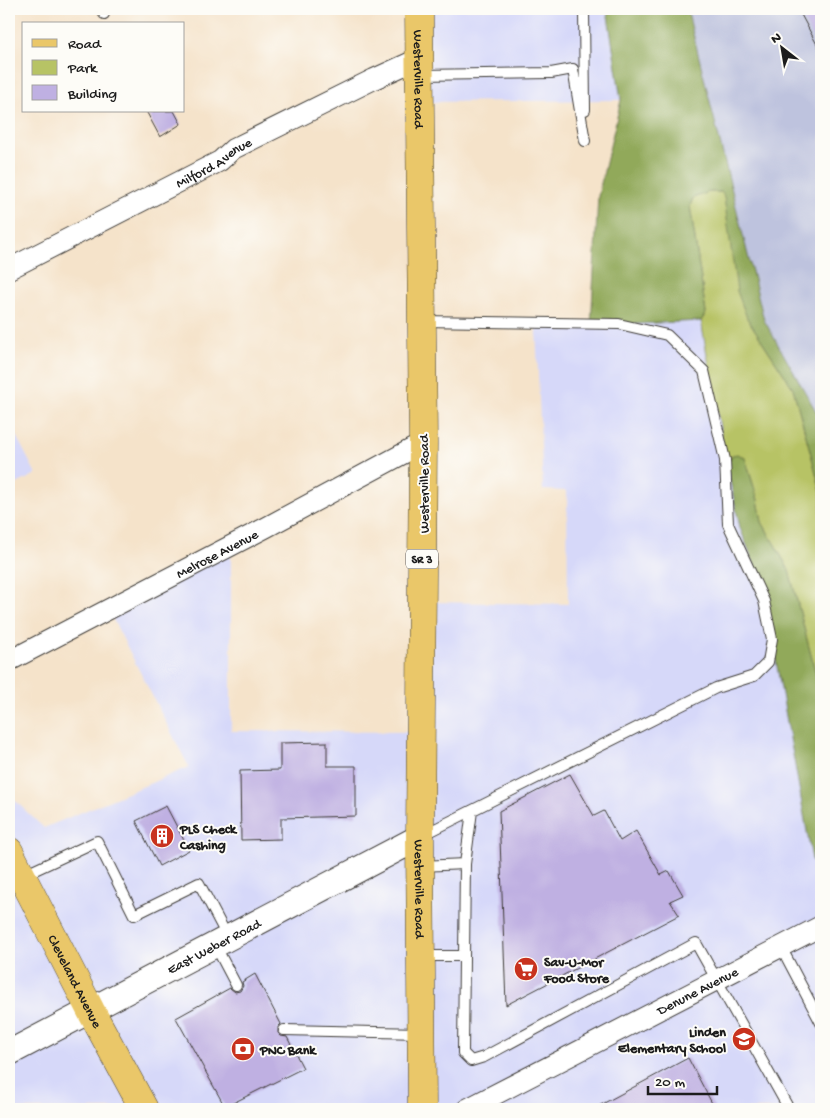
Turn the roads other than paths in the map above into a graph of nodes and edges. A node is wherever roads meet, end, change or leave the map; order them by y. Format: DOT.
graph roads {
  1 [pos="419,9"];
  2 [pos="584,9"];
  3 [pos="420,66"];
  4 [pos="9,269"];
  5 [pos="422,321"];
  6 [pos="423,443"];
  7 [pos="9,661"];
  8 [pos="472,811"];
  9 [pos="420,837"];
  10 [pos="9,851"];
  11 [pos="465,864"];
  12 [pos="420,866"];
  13 [pos="15,879"];
  14 [pos="821,926"];
  15 [pos="222,941"];
  16 [pos="781,947"];
  17 [pos="421,956"];
  18 [pos="464,956"];
  19 [pos="717,980"];
  20 [pos="236,985"];
  21 [pos="91,1010"];
  22 [pos="821,1023"];
  23 [pos="284,1030"];
  24 [pos="422,1034"];
  25 [pos="10,1051"];
  26 [pos="144,1109"];
  27 [pos="422,1109"];
  28 [pos="467,1109"];
  29 [pos="789,1109"];
  1 -- 3 [label="main road, Westerville Road / SR 3"];
  2 -- 3 [label="lane"];
  3 -- 4 [label="street, Milford Avenue"];
  3 -- 5 [label="main road, Westerville Road / SR 3"];
  5 -- 6 [label="main road, Westerville Road / SR 3"];
  5 -- 8 [label="lane"];
  6 -- 7 [label="street, Melrose Avenue"];
  6 -- 9 [label="main road, Westerville Road / SR 3"];
  8 -- 9 [label="lane"];
  8 -- 11 [label="lane"];
  9 -- 12 [label="main road, Westerville Road / SR 3"];
  9 -- 15 [label="street, East Weber Road"];
  10 -- 13 [label="main road, Cleveland Avenue"];
  11 -- 12 [label="lane"];
  11 -- 18 [label="lane"];
  12 -- 17 [label="main road, Westerville Road / SR 3"];
  13 -- 15 [label="lane"];
  13 -- 21 [label="main road, Cleveland Avenue"];
  14 -- 16 [label="street, Denune Avenue"];
  15 -- 20 [label="lane"];
  15 -- 21 [label="street, East Weber Road"];
  16 -- 19 [label="street, Denune Avenue"];
  16 -- 22 [label="lane"];
  17 -- 18 [label="lane"];
  17 -- 24 [label="main road, Westerville Road / SR 3"];
  18 -- 19 [label="lane"];
  19 -- 28 [label="street, Denune Avenue"];
  19 -- 29 [label="lane"];
  21 -- 25 [label="street, East Weber Road"];
  21 -- 26 [label="main road, Cleveland Avenue"];
  23 -- 24 [label="lane"];
  24 -- 27 [label="main road, Westerville Road / SR 3"];
}
